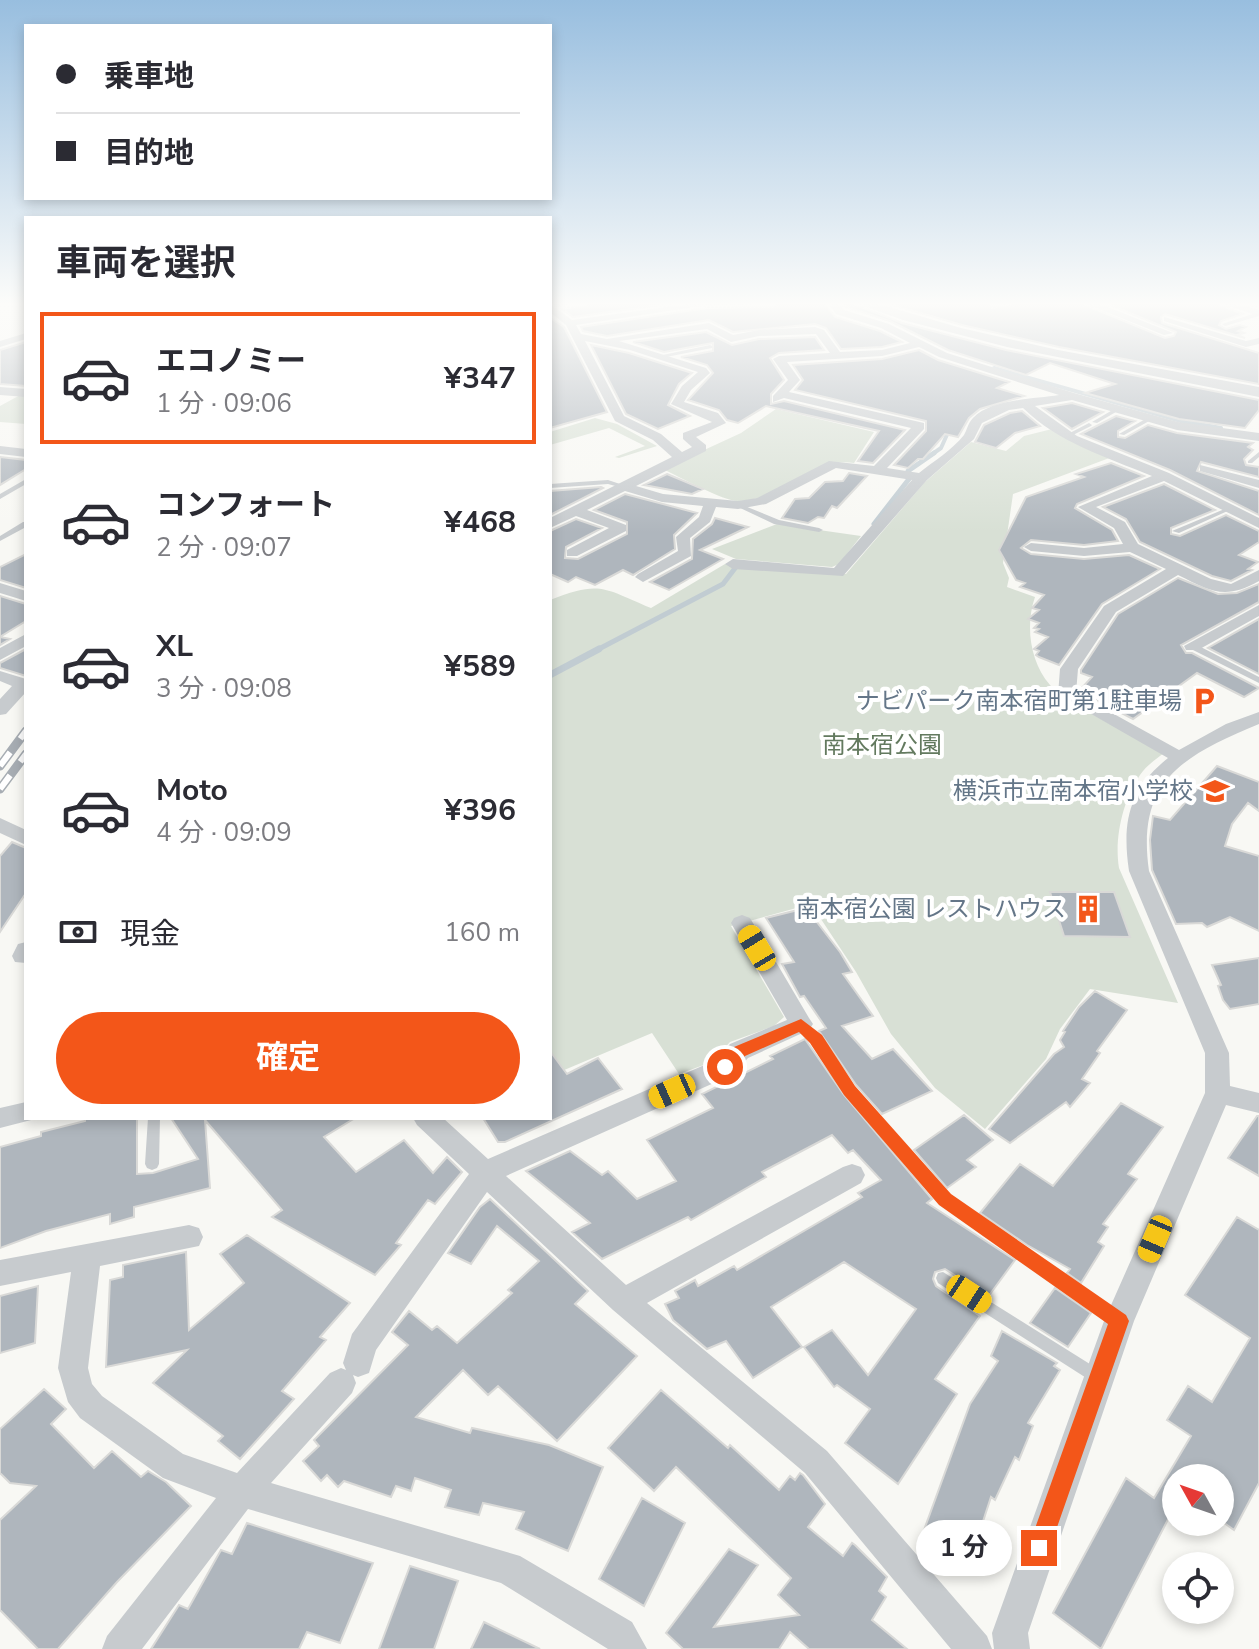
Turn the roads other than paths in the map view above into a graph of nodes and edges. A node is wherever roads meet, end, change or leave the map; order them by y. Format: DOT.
graph roads {
  1 [pos="599,379"];
  2 [pos="697,379"];
  3 [pos="793,379"];
  4 [pos="1017,379"];
  5 [pos="1191,379"];
  6 [pos="0,391"];
  7 [pos="1259,392"];
  8 [pos="24,393"];
  9 [pos="1072,396"];
  10 [pos="1026,404"];
  11 [pos="1118,409"];
  12 [pos="1149,419"];
  13 [pos="1122,434"];
  14 [pos="1069,435"];
  15 [pos="1259,437"];
  16 [pos="0,450"];
  17 [pos="24,453"];
  18 [pos="1259,454"];
  19 [pos="679,458"];
  20 [pos="1250,462"];
  21 [pos="1205,468"];
  22 [pos="878,469"];
  23 [pos="1164,476"];
  24 [pos="922,477"];
  25 [pos="24,482"];
  26 [pos="1259,484"];
  27 [pos="552,486"];
  28 [pos="623,486"];
  29 [pos="0,497"];
  30 [pos="711,503"];
  31 [pos="738,505"];
  32 [pos="1229,509"];
  33 [pos="576,511"];
  34 [pos="1258,522"];
  35 [pos="552,523"];
  36 [pos="24,525"];
  37 [pos="819,530"];
  38 [pos="1176,531"];
  39 [pos="0,539"];
  40 [pos="1031,547"];
  41 [pos="1132,547"];
  42 [pos="590,561"];
  43 [pos="733,564"];
  44 [pos="1178,569"];
  45 [pos="1259,575"];
  46 [pos="643,577"];
  47 [pos="1259,610"];
  48 [pos="24,640"];
  49 [pos="1192,646"];
  50 [pos="0,655"];
  51 [pos="0,676"];
  52 [pos="1259,680"];
  53 [pos="0,710"];
  54 [pos="1259,717"];
  55 [pos="1179,757"];
  56 [pos="742,923"];
  57 [pos="801,1024"];
  58 [pos="1218,1093"];
  59 [pos="1258,1102"];
  60 [pos="24,1112"];
  61 [pos="0,1118"];
  62 [pos="154,1120"];
  63 [pos="428,1120"];
  64 [pos="152,1164"];
  65 [pos="485,1173"];
  66 [pos="852,1175"];
  67 [pos="189,1237"];
  68 [pos="87,1257"];
  69 [pos="0,1273"];
  70 [pos="943,1278"];
  71 [pos="623,1301"];
  72 [pos="1119,1321"];
  73 [pos="1099,1378"];
  74 [pos="242,1491"];
  75 [pos="120,1649"];
  76 [pos="629,1649"];
  77 [pos="974,1649"];
  78 [pos="1012,1649"];
  1 -- 19 [label="street"];
  2 -- 19 [label="street"];
  3 -- 22 [label="street"];
  4 -- 9 [label="street"];
  5 -- 7 [label="street"];
  6 -- 8 [label="street"];
  9 -- 10 [label="street"];
  9 -- 11 [label="street"];
  10 -- 14 [label="street"];
  10 -- 24 [label="street"];
  11 -- 12 [label="street"];
  11 -- 14 [label="lane"];
  12 -- 13 [label="lane"];
  12 -- 15 [label="street"];
  14 -- 23 [label="street"];
  16 -- 17 [label="street"];
  18 -- 20 [label="lane"];
  19 -- 28 [label="street"];
  21 -- 26 [label="street"];
  22 -- 24 [label="street"];
  22 -- 31 [label="street"];
  23 -- 32 [label="street"];
  23 -- 41 [label="street"];
  24 -- 43 [label="street"];
  25 -- 29 [label="lane"];
  27 -- 28 [label="lane"];
  28 -- 30 [label="street"];
  28 -- 33 [label="street"];
  30 -- 31 [label="street"];
  30 -- 46 [label="street"];
  31 -- 37 [label="lane"];
  32 -- 34 [label="street"];
  32 -- 38 [label="lane"];
  33 -- 35 [label="street"];
  33 -- 42 [label="street"];
  36 -- 39 [label="lane"];
  40 -- 41 [label="street"];
  41 -- 44 [label="street"];
  44 -- 45 [label="street"];
  44 -- 55 [label="street"];
  47 -- 49 [label="street"];
  48 -- 50 [label="street"];
  49 -- 52 [label="lane"];
  51 -- 53 [label="street"];
  54 -- 55 [label="street"];
  55 -- 58 [label="street"];
  56 -- 57 [label="street"];
  57 -- 65 [label="street"];
  57 -- 72 [label="lane"];
  58 -- 59 [label="street"];
  58 -- 72 [label="street"];
  60 -- 61 [label="street"];
  62 -- 64 [label="lane"];
  63 -- 65 [label="street"];
  65 -- 71 [label="street"];
  65 -- 74 [label="street"];
  66 -- 71 [label="street"];
  67 -- 68 [label="street"];
  68 -- 69 [label="street"];
  68 -- 74 [label="street"];
  70 -- 73 [label="lane"];
  71 -- 77 [label="street"];
  72 -- 73 [label="street"];
  73 -- 78 [label="street"];
  74 -- 75 [label="street"];
  74 -- 76 [label="street"];
}
